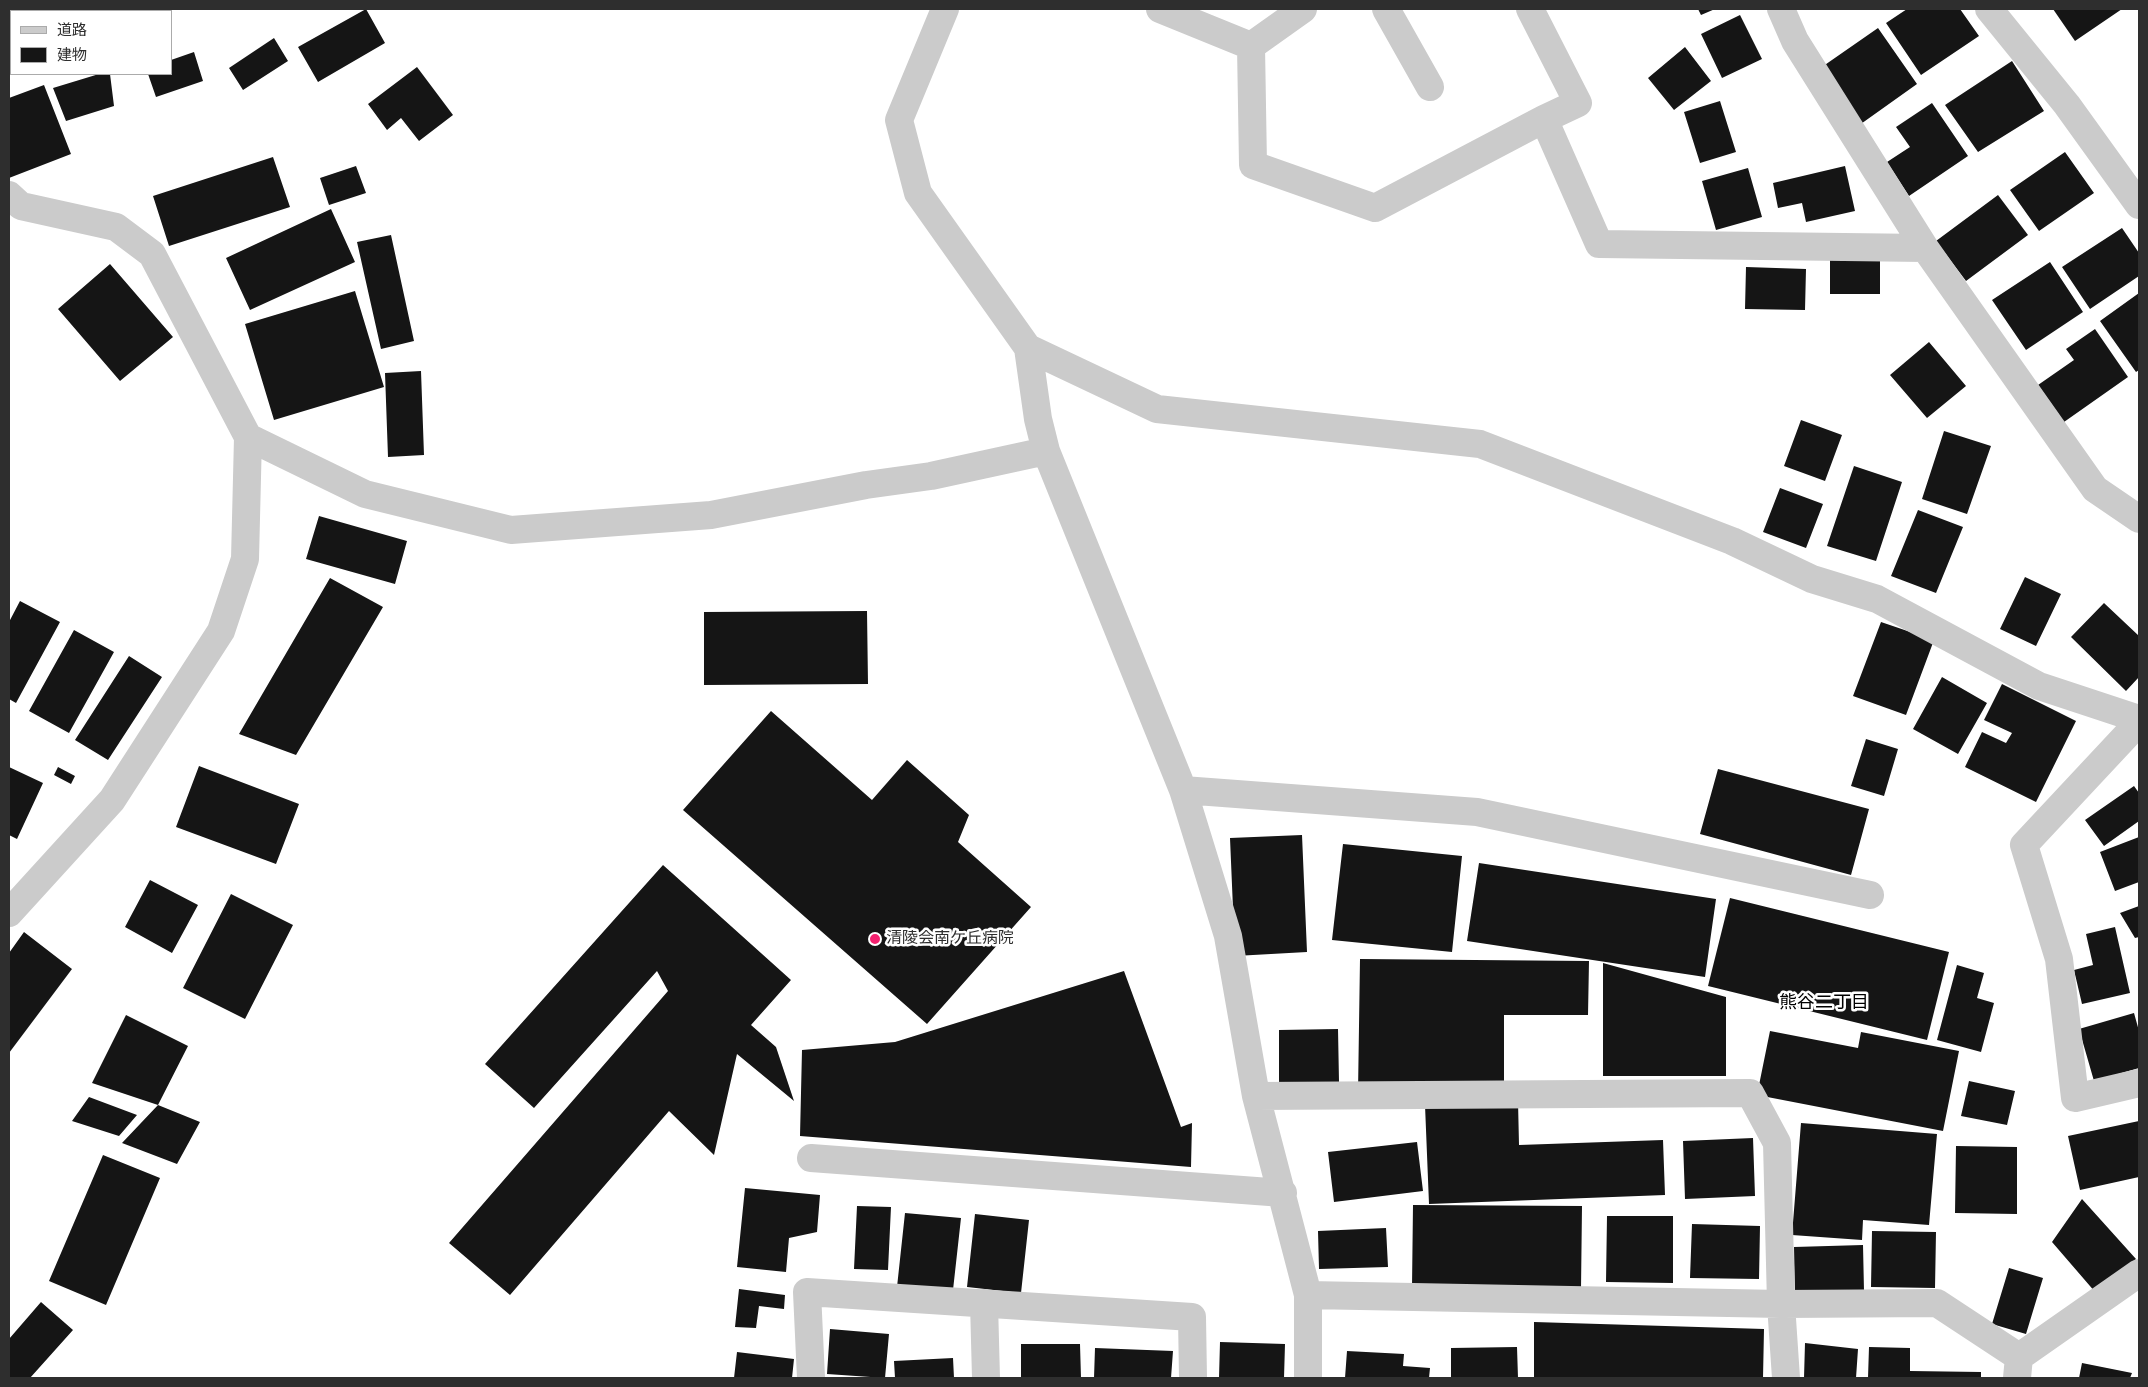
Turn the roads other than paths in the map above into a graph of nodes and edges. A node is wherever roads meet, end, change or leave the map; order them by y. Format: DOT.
graph roads {
  1 [pos="945,9"];
  2 [pos="1160,9"];
  3 [pos="1303,9"];
  4 [pos="1386,9"];
  5 [pos="1530,9"];
  6 [pos="1781,9"];
  7 [pos="1989,9"];
  8 [pos="1251,46"];
  9 [pos="1430,87"];
  10 [pos="1544,119"];
  11 [pos="9,195"];
  12 [pos="2139,205"];
  13 [pos="1925,248"];
  14 [pos="1028,348"];
  15 [pos="248,437"];
  16 [pos="1046,451"];
  17 [pos="2139,519"];
  18 [pos="2139,721"];
  19 [pos="1183,790"];
  20 [pos="1870,895"];
  21 [pos="9,913"];
  22 [pos="2139,1083"];
  23 [pos="1256,1096"];
  24 [pos="811,1158"];
  25 [pos="1283,1193"];
  26 [pos="2139,1273"];
  27 [pos="1308,1295"];
  28 [pos="984,1303"];
  29 [pos="1781,1304"];
  30 [pos="2018,1367"];
  31 [pos="811,1378"];
  32 [pos="986,1378"];
  33 [pos="1193,1378"];
  34 [pos="1308,1378"];
  35 [pos="1786,1378"];
  1 -- 14 [label="street"];
  2 -- 8 [label="street"];
  3 -- 8 [label="street"];
  4 -- 9 [label="street"];
  5 -- 10 [label="street"];
  6 -- 13 [label="street"];
  7 -- 12 [label="street"];
  8 -- 10 [label="street"];
  10 -- 13 [label="street"];
  11 -- 15 [label="street"];
  13 -- 17 [label="street"];
  14 -- 16 [label="street"];
  14 -- 18 [label="street"];
  15 -- 16 [label="street"];
  15 -- 21 [label="street"];
  16 -- 19 [label="street"];
  18 -- 22 [label="street"];
  19 -- 20 [label="street"];
  19 -- 23 [label="street"];
  23 -- 25 [label="street"];
  23 -- 29 [label="street"];
  24 -- 25 [label="street"];
  25 -- 27 [label="street"];
  26 -- 30 [label="street"];
  27 -- 29 [label="street"];
  27 -- 34 [label="street"];
  28 -- 31 [label="street"];
  28 -- 32 [label="street"];
  28 -- 33 [label="street"];
  29 -- 30 [label="street"];
  29 -- 35 [label="street"];
}
